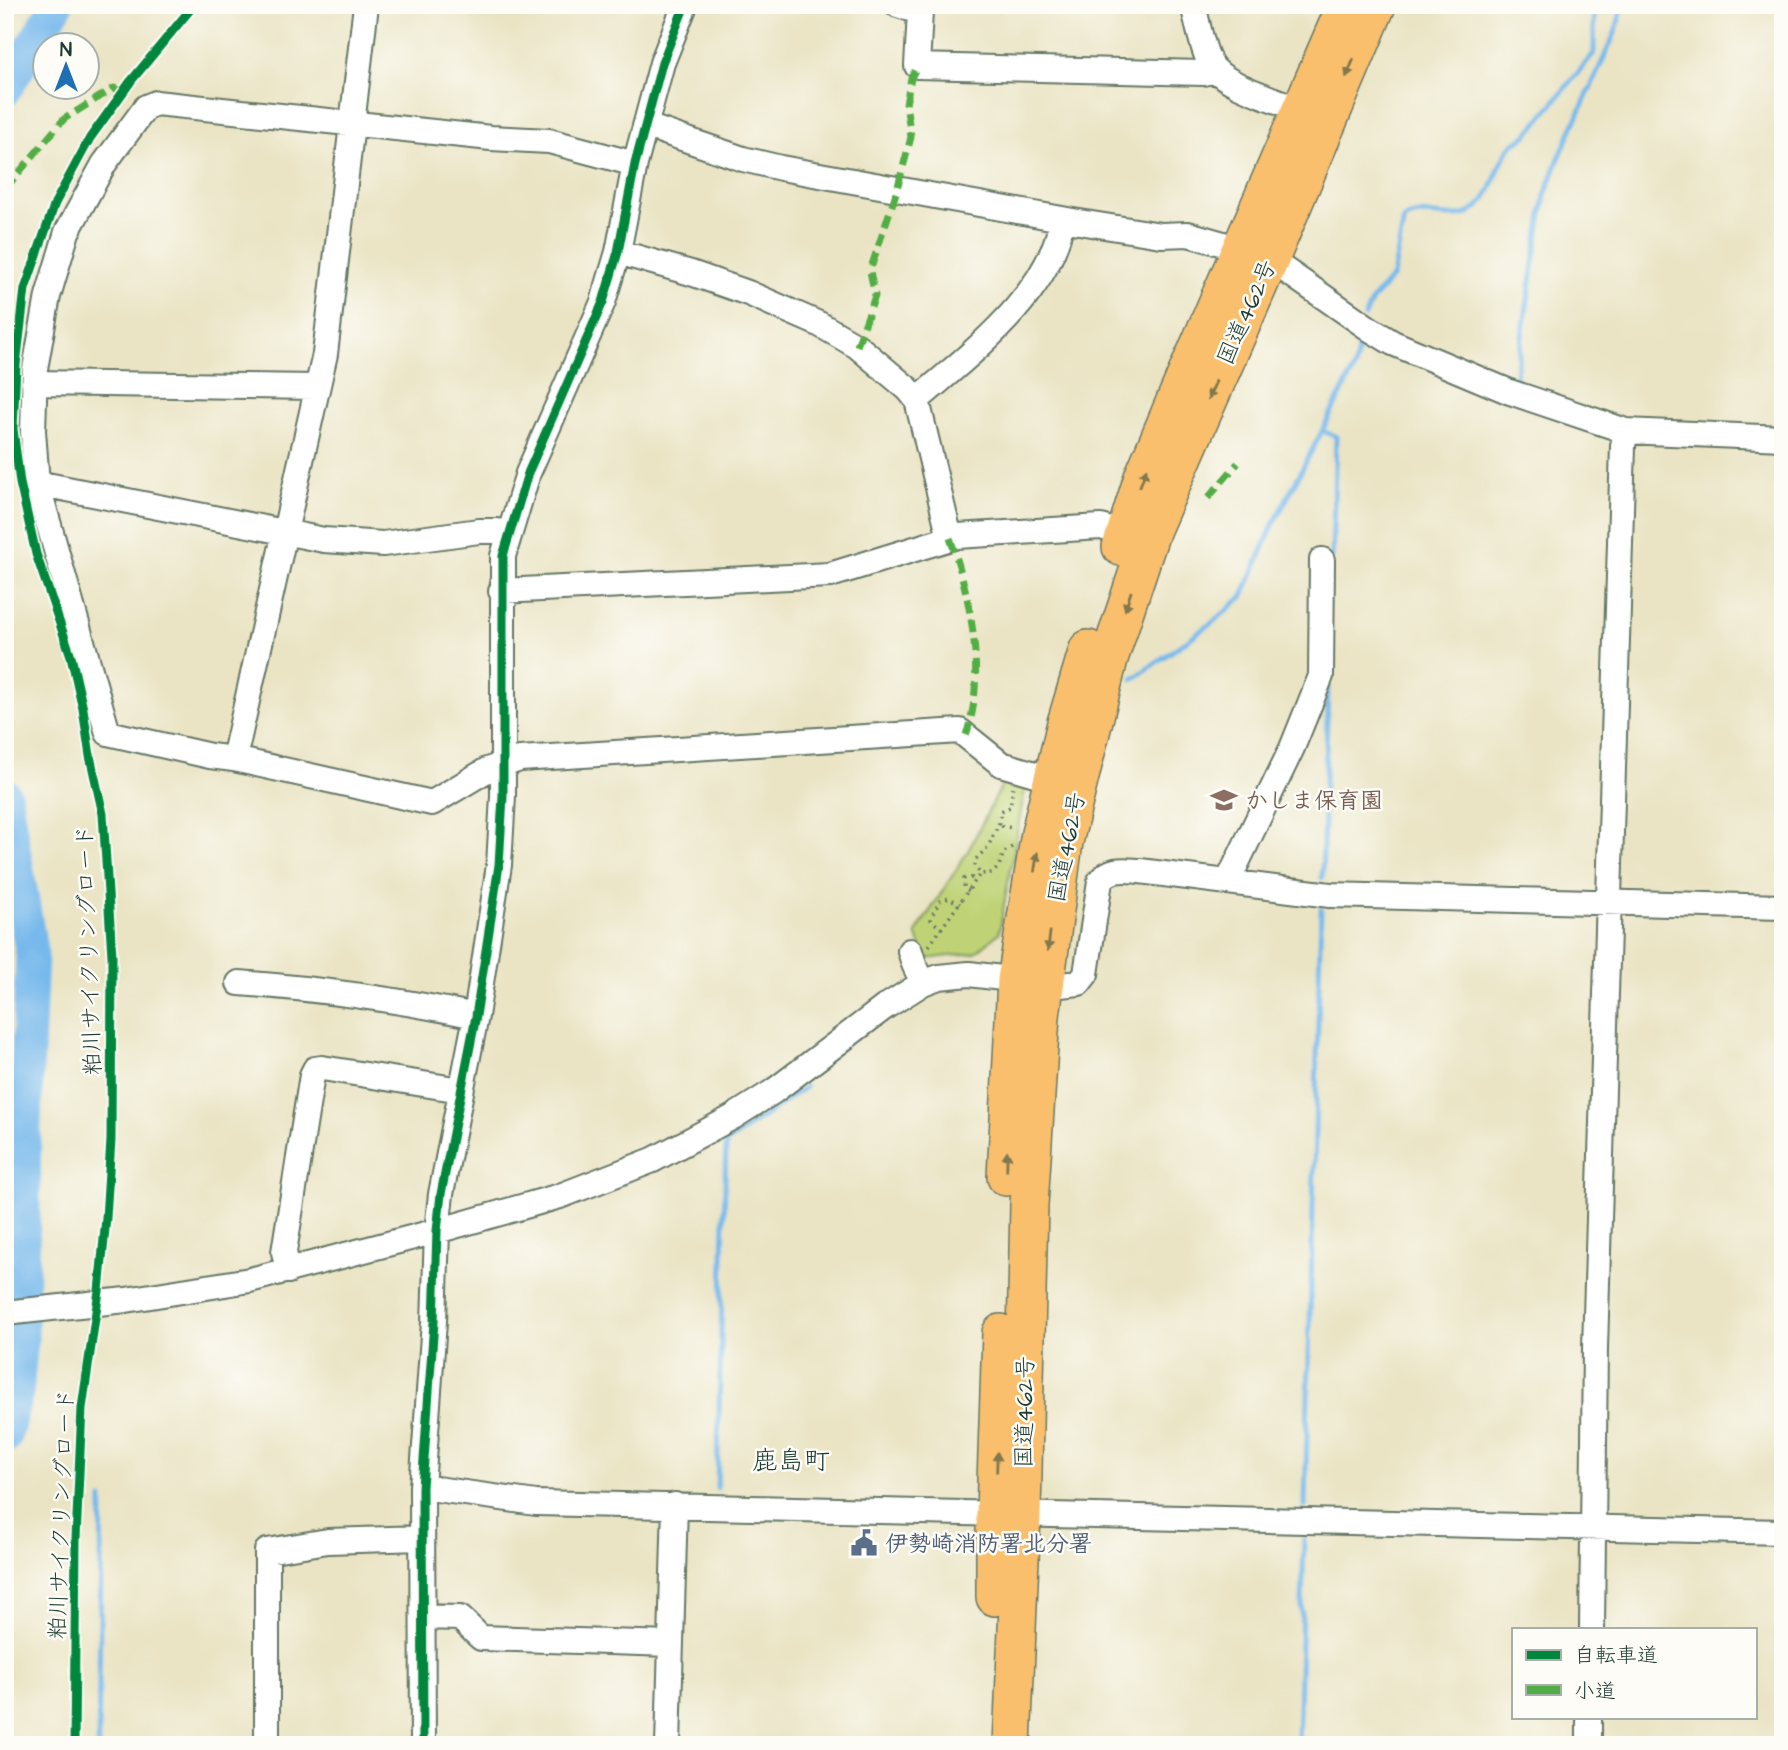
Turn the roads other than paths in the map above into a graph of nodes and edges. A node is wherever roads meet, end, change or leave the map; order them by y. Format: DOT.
graph roads {
  1 [pos="366,5"];
  2 [pos="685,5"];
  3 [pos="898,5"];
  4 [pos="1193,5"];
  5 [pos="1346,5"];
  6 [pos="1377,5"];
  7 [pos="1215,70"];
  8 [pos="1300,110"];
  9 [pos="352,122"];
  10 [pos="647,126"];
  11 [pos="635,164"];
  12 [pos="1062,219"];
  13 [pos="618,252"];
  14 [pos="1254,256"];
  15 [pos="34,383"];
  16 [pos="317,387"];
  17 [pos="917,400"];
  18 [pos="1626,431"];
  19 [pos="1783,438"];
  20 [pos="37,483"];
  21 [pos="285,531"];
  22 [pos="1125,534"];
  23 [pos="509,535"];
  24 [pos="950,538"];
  25 [pos="1322,560"];
  26 [pos="501,591"];
  27 [pos="234,759"];
  28 [pos="503,764"];
  29 [pos="1036,783"];
  30 [pos="1230,883"];
  31 [pos="1610,901"];
  32 [pos="1783,907"];
  33 [pos="916,952"];
  34 [pos="1030,982"];
  35 [pos="239,983"];
  36 [pos="923,983"];
  37 [pos="476,1016"];
  38 [pos="461,1090"];
  39 [pos="437,1231"];
  40 [pos="288,1271"];
  41 [pos="5,1313"];
  42 [pos="422,1487"];
  43 [pos="675,1505"];
  44 [pos="1009,1513"];
  45 [pos="1594,1528"];
  46 [pos="1783,1532"];
  47 [pos="421,1538"];
  48 [pos="423,1616"];
  49 [pos="1592,1628"];
  50 [pos="671,1644"];
  51 [pos="1589,1718"];
  52 [pos="267,1745"];
  53 [pos="423,1745"];
  54 [pos="668,1745"];
  55 [pos="993,1745"];
  56 [pos="1012,1745"];
  57 [pos="1589,1745"];
  1 -- 9 [label="street"];
  2 -- 10 [label="street"];
  3 -- 7 [label="street"];
  4 -- 7 [label="street"];
  5 -- 8 [label="highway, 国道462号"];
  6 -- 14 [label="highway, 国道462号, one-way"];
  7 -- 8 [label="street"];
  8 -- 14 [label="highway, 国道462号"];
  9 -- 11 [label="street"];
  9 -- 15 [label="street"];
  9 -- 16 [label="street"];
  10 -- 11 [label="street"];
  10 -- 12 [label="street"];
  11 -- 13 [label="street"];
  12 -- 14 [label="street"];
  12 -- 17 [label="street"];
  13 -- 17 [label="street"];
  13 -- 23 [label="street"];
  14 -- 18 [label="street"];
  22 -- 14 [label="highway, 国道462号, one-way"];
  14 -- 34 [label="highway, 国道462号, one-way"];
  15 -- 16 [label="street"];
  15 -- 20 [label="street"];
  16 -- 21 [label="street"];
  17 -- 24 [label="street"];
  18 -- 19 [label="street"];
  18 -- 31 [label="street"];
  20 -- 21 [label="street"];
  20 -- 27 [label="street"];
  21 -- 23 [label="street"];
  21 -- 27 [label="street"];
  22 -- 24 [label="street"];
  22 -- 29 [label="highway, 国道462号"];
  23 -- 26 [label="street"];
  24 -- 26 [label="street"];
  25 -- 30 [label="street"];
  26 -- 28 [label="street"];
  27 -- 28 [label="street"];
  28 -- 29 [label="street"];
  28 -- 37 [label="street"];
  34 -- 29 [label="highway, 国道462号, one-way"];
  30 -- 31 [label="street"];
  30 -- 34 [label="street"];
  31 -- 32 [label="street"];
  31 -- 45 [label="street"];
  33 -- 36 [label="street"];
  34 -- 36 [label="street"];
  34 -- 44 [label="highway, 国道462号"];
  35 -- 37 [label="street"];
  36 -- 39 [label="street"];
  37 -- 38 [label="street"];
  38 -- 39 [label="street"];
  38 -- 40 [label="street"];
  39 -- 40 [label="street"];
  39 -- 42 [label="street"];
  40 -- 41 [label="street"];
  42 -- 43 [label="street"];
  42 -- 47 [label="street"];
  43 -- 44 [label="street"];
  43 -- 50 [label="street"];
  44 -- 45 [label="street"];
  44 -- 55 [label="highway, 国道462号"];
  44 -- 56 [label="highway, 国道462号"];
  45 -- 46 [label="street"];
  45 -- 49 [label="street"];
  47 -- 48 [label="street"];
  47 -- 52 [label="street"];
  48 -- 50 [label="street"];
  48 -- 53 [label="street"];
  50 -- 54 [label="street"];
  51 -- 57 [label="street"];
}
